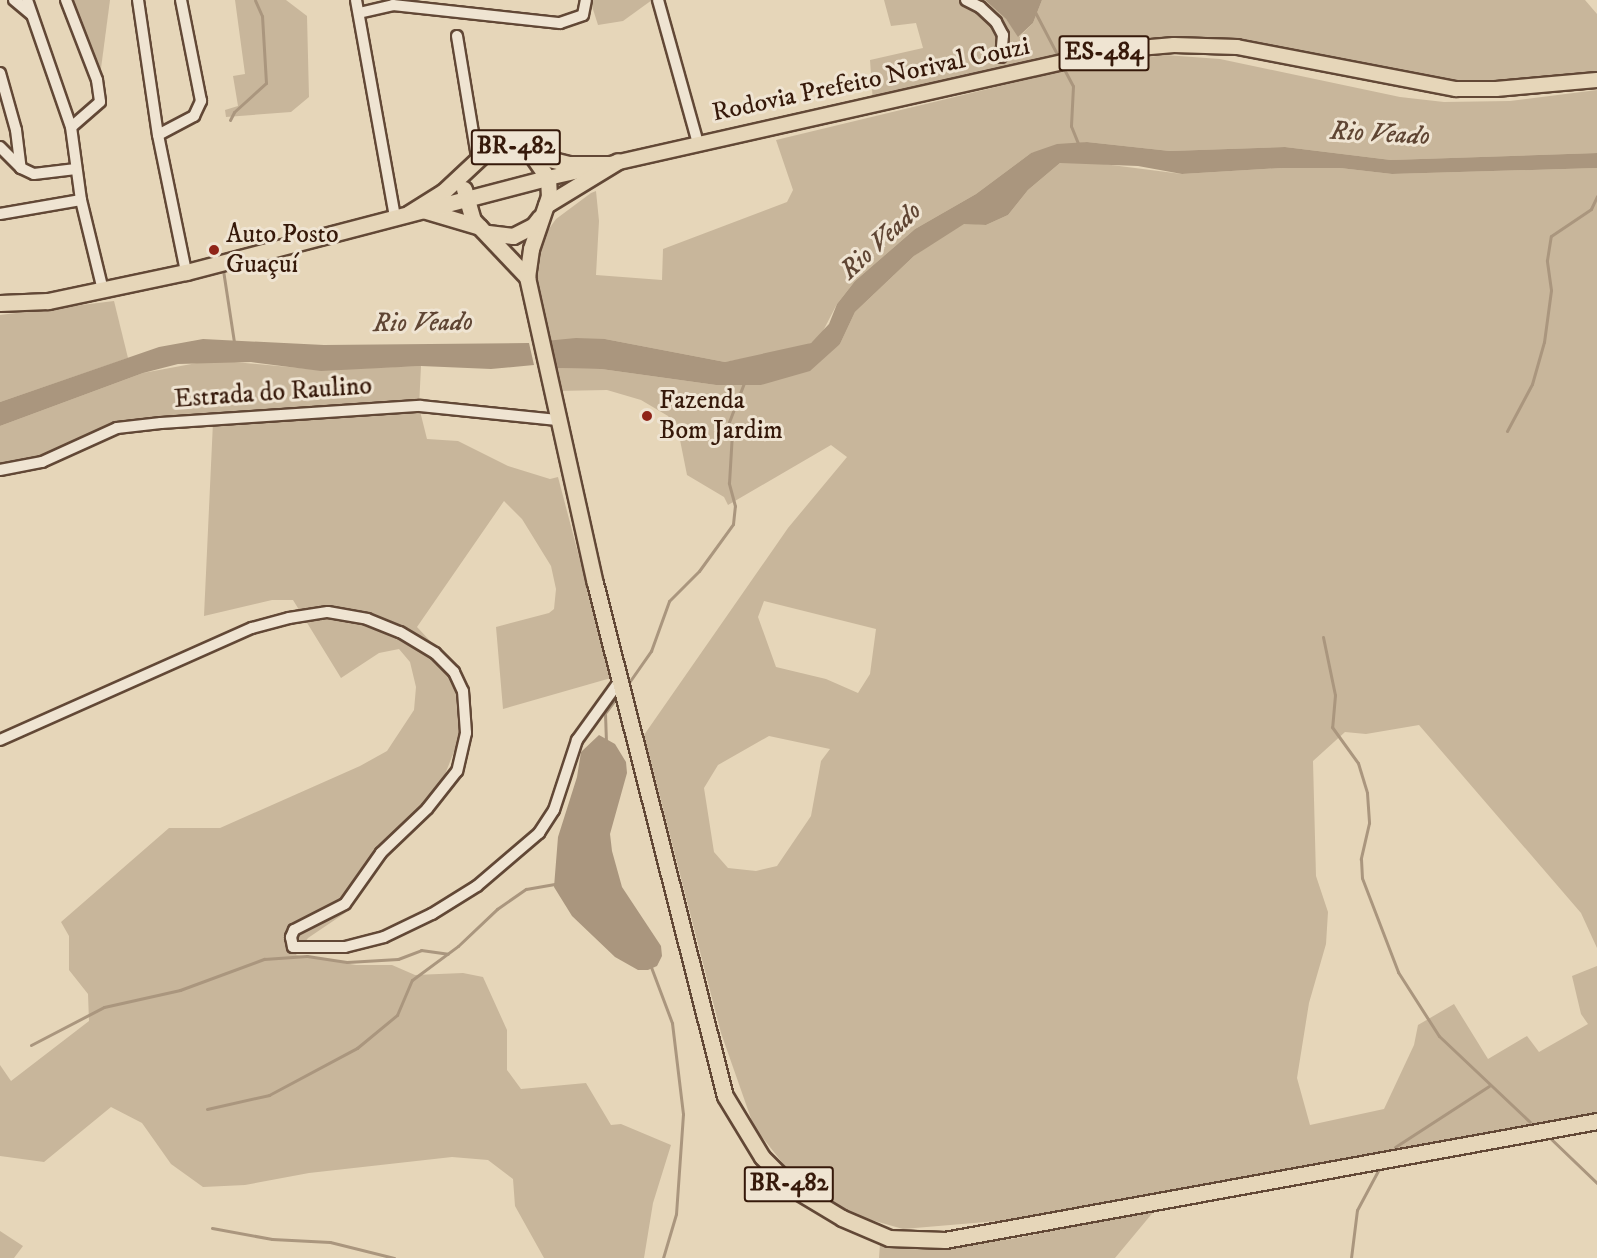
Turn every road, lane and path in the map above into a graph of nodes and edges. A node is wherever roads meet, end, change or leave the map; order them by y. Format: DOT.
graph roads {
  1 [pos="14,0"];
  2 [pos="27,0"];
  3 [pos="66,0"];
  4 [pos="138,0"];
  5 [pos="181,0"];
  6 [pos="356,0"];
  7 [pos="586,0"];
  8 [pos="658,0"];
  9 [pos="966,0"];
  10 [pos="359,13"];
  11 [pos="36,20"];
  12 [pos="457,36"];
  13 [pos="1001,57"];
  14 [pos="0,73"];
  15 [pos="1597,80"];
  16 [pos="71,127"];
  17 [pos="158,135"];
  18 [pos="698,143"];
  19 [pos="0,147"];
  20 [pos="531,154"];
  21 [pos="475,159"];
  22 [pos="614,162"];
  23 [pos="21,168"];
  24 [pos="76,169"];
  25 [pos="548,178"];
  26 [pos="464,198"];
  27 [pos="81,200"];
  28 [pos="544,208"];
  29 [pos="1,213"];
  30 [pos="409,213"];
  31 [pos="484,230"];
  32 [pos="186,272"];
  33 [pos="527,278"];
  34 [pos="104,290"];
  35 [pos="0,303"];
  36 [pos="557,420"];
  37 [pos="0,470"];
  38 [pos="621,680"];
  39 [pos="0,740"];
  40 [pos="1597,1121"];
  1 -- 11 [label="street"];
  2 -- 11 [label="street"];
  3 -- 16 [label="street"];
  4 -- 17 [label="street"];
  5 -- 17 [label="street"];
  6 -- 10 [label="street"];
  7 -- 10 [label="street"];
  8 -- 18 [label="street"];
  9 -- 13 [label="street"];
  10 -- 30 [label="street"];
  11 -- 16 [label="street"];
  12 -- 21 [label="street"];
  14 -- 23 [label="street"];
  15 -- 18 [label="main road, Rodovia Prefeito Norival Couzi / ES-484"];
  16 -- 24 [label="street"];
  17 -- 32 [label="street"];
  18 -- 22 [label="main road, Rodovia Prefeito Norival Couzi / ES-484"];
  19 -- 23 [label="street"];
  20 -- 21 [label="highway, BR-482"];
  20 -- 22 [label="highway"];
  20 -- 25 [label="highway, BR-482"];
  21 -- 26 [label="highway, BR-482"];
  21 -- 30 [label="highway, BR-482"];
  22 -- 25 [label="main road, ES-484"];
  22 -- 28 [label="highway"];
  23 -- 24 [label="street"];
  24 -- 27 [label="street"];
  25 -- 26 [label="highway, ES-484"];
  25 -- 28 [label="highway, BR-482"];
  26 -- 30 [label="highway, ES-484"];
  26 -- 31 [label="highway, BR-482"];
  27 -- 29 [label="street"];
  27 -- 34 [label="street"];
  28 -- 31 [label="highway"];
  28 -- 33 [label="highway, BR-482"];
  30 -- 31 [label="highway"];
  30 -- 32 [label="highway, BR-482"];
  31 -- 33 [label="highway, BR-482"];
  32 -- 34 [label="highway, BR-482"];
  33 -- 36 [label="highway, BR-482"];
  34 -- 35 [label="highway, BR-482"];
  36 -- 37 [label="street, Estrada do Raulino"];
  36 -- 38 [label="highway, BR-482"];
  38 -- 39 [label="street"];
  38 -- 40 [label="highway, BR-482"];
}
